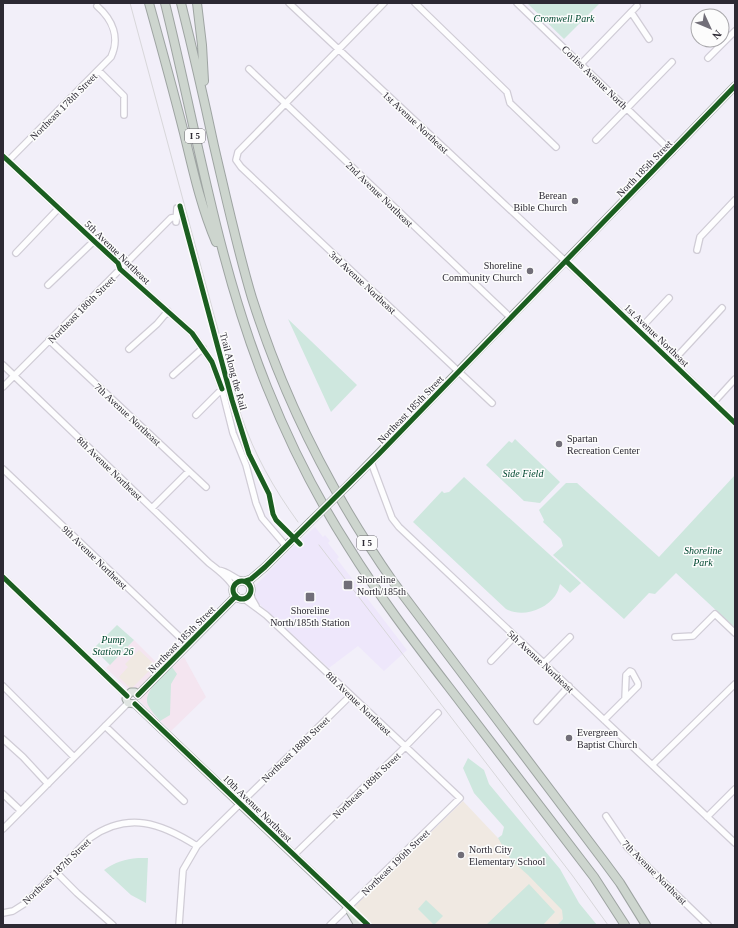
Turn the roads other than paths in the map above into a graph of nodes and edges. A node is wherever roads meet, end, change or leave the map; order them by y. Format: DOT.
graph roads {
  1 [pos="149,3"];
  2 [pos="165,3"];
  3 [pos="182,3"];
  4 [pos="197,3"];
  5 [pos="289,3"];
  6 [pos="384,3"];
  7 [pos="415,3"];
  8 [pos="517,3"];
  9 [pos="97,6"];
  10 [pos="637,6"];
  11 [pos="631,12"];
  12 [pos="735,31"];
  13 [pos="649,39"];
  14 [pos="338,50"];
  15 [pos="708,58"];
  16 [pos="672,62"];
  17 [pos="581,64"];
  18 [pos="98,70"];
  19 [pos="249,70"];
  20 [pos="735,86"];
  21 [pos="204,102"];
  22 [pos="285,103"];
  23 [pos="626,108"];
  24 [pos="124,115"];
  25 [pos="596,140"];
  26 [pos="556,147"];
  27 [pos="672,152"];
  28 [pos="3,156"];
  29 [pos="8,161"];
  30 [pos="734,203"];
  31 [pos="59,208"];
  32 [pos="177,208"];
  33 [pos="94,241"];
  34 [pos="697,250"];
  35 [pos="16,253"];
  36 [pos="566,262"];
  37 [pos="227,268"];
  38 [pos="120,269"];
  39 [pos="48,285"];
  40 [pos="669,298"];
  41 [pos="722,308"];
  42 [pos="168,311"];
  43 [pos="511,318"];
  44 [pos="639,330"];
  45 [pos="50,340"];
  46 [pos="203,348"];
  47 [pos="129,349"];
  48 [pos="672,362"];
  49 [pos="3,366"];
  50 [pos="459,372"];
  51 [pos="174,375"];
  52 [pos="14,376"];
  53 [pos="735,379"];
  54 [pos="3,387"];
  55 [pos="222,390"];
  56 [pos="714,402"];
  57 [pos="492,403"];
  58 [pos="196,415"];
  59 [pos="735,423"];
  60 [pos="371,462"];
  61 [pos="3,469"];
  62 [pos="189,471"];
  63 [pos="206,487"];
  64 [pos="152,508"];
  65 [pos="286,546"];
  66 [pos="265,567"];
  67 [pos="218,570"];
  68 [pos="3,577"];
  69 [pos="243,581"];
  70 [pos="234,588"];
  71 [pos="250,590"];
  72 [pos="240,597"];
  73 [pos="257,608"];
  74 [pos="735,633"];
  75 [pos="515,636"];
  76 [pos="570,637"];
  77 [pos="675,637"];
  78 [pos="188,645"];
  79 [pos="492,661"];
  80 [pos="544,663"];
  81 [pos="735,684"];
  82 [pos="3,686"];
  83 [pos="569,686"];
  84 [pos="138,695"];
  85 [pos="350,696"];
  86 [pos="625,699"];
  87 [pos="130,701"];
  88 [pos="438,713"];
  89 [pos="604,720"];
  90 [pos="537,721"];
  91 [pos="106,726"];
  92 [pos="3,739"];
  93 [pos="405,746"];
  94 [pos="74,757"];
  95 [pos="652,765"];
  96 [pos="48,784"];
  97 [pos="735,790"];
  98 [pos="3,794"];
  99 [pos="460,798"];
  100 [pos="184,801"];
  101 [pos="240,804"];
  102 [pos="21,811"];
  103 [pos="606,816"];
  104 [pos="707,817"];
  105 [pos="3,829"];
  106 [pos="735,843"];
  107 [pos="197,846"];
  108 [pos="294,855"];
  109 [pos="56,872"];
  110 [pos="348,908"];
  111 [pos="3,913"];
  112 [pos="113,925"];
  113 [pos="179,925"];
  114 [pos="330,925"];
  115 [pos="358,925"];
  116 [pos="368,925"];
  117 [pos="625,925"];
  118 [pos="646,925"];
  119 [pos="708,925"];
  1 -- 37 [label="highway"];
  2 -- 37 [label="highway, I 5"];
  3 -- 21 [label="highway, I 5"];
  4 -- 21 [label="highway"];
  5 -- 14 [label="street, 1st Avenue Northeast"];
  6 -- 14 [label="street"];
  7 -- 26 [label="street"];
  8 -- 17 [label="street, Corliss Avenue North"];
  9 -- 18 [label="street, Northeast 178th Street"];
  10 -- 11 [label="street"];
  11 -- 13 [label="street"];
  11 -- 17 [label="street"];
  12 -- 15 [label="street"];
  14 -- 22 [label="street"];
  14 -- 36 [label="street, 1st Avenue Northeast"];
  16 -- 23 [label="street"];
  17 -- 23 [label="street, Corliss Avenue North"];
  18 -- 24 [label="street"];
  18 -- 29 [label="street, Northeast 178th Street"];
  19 -- 22 [label="street, 2nd Avenue Northeast"];
  20 -- 27 [label="main road, North 185th Street"];
  21 -- 118 [label="highway, I 5"];
  22 -- 43 [label="street, 2nd Avenue Northeast"];
  22 -- 50 [label="street, 3rd Avenue Northeast"];
  23 -- 25 [label="street"];
  23 -- 27 [label="street, Corliss Avenue North"];
  27 -- 36 [label="main road, North 185th Street"];
  28 -- 29 [label="street, 5th Avenue Northeast"];
  29 -- 31 [label="street, 5th Avenue Northeast"];
  30 -- 34 [label="street"];
  31 -- 33 [label="street, 5th Avenue Northeast"];
  31 -- 35 [label="street"];
  32 -- 38 [label="street, Northeast 180th Street"];
  33 -- 38 [label="street, 5th Avenue Northeast"];
  33 -- 39 [label="street"];
  36 -- 43 [label="main road, Northeast 185th Street"];
  36 -- 44 [label="street, 1st Avenue Northeast"];
  37 -- 117 [label="highway, I 5"];
  38 -- 42 [label="street, 5th Avenue Northeast"];
  38 -- 45 [label="street, Northeast 180th Street"];
  40 -- 44 [label="street"];
  41 -- 48 [label="street"];
  42 -- 46 [label="street, 5th Avenue Northeast"];
  42 -- 47 [label="street"];
  43 -- 50 [label="main road, Northeast 185th Street"];
  44 -- 48 [label="street, 1st Avenue Northeast"];
  45 -- 52 [label="street, Northeast 180th Street"];
  45 -- 62 [label="street, 7th Avenue Northeast"];
  46 -- 51 [label="street"];
  46 -- 55 [label="street, 5th Avenue Northeast"];
  48 -- 56 [label="street, 1st Avenue Northeast"];
  49 -- 52 [label="street, 8th Avenue Northeast"];
  50 -- 57 [label="street, 3rd Avenue Northeast"];
  50 -- 60 [label="main road, Northeast 185th Street"];
  52 -- 54 [label="street, Northeast 180th Street"];
  52 -- 64 [label="street, 8th Avenue Northeast"];
  53 -- 56 [label="street"];
  55 -- 58 [label="street"];
  55 -- 65 [label="street, 5th Avenue Northeast"];
  56 -- 59 [label="street, 1st Avenue Northeast"];
  60 -- 65 [label="main road, Northeast 185th Street, bridge"];
  60 -- 75 [label="street, 5th Avenue Northeast"];
  61 -- 78 [label="street, 9th Avenue Northeast"];
  62 -- 63 [label="street, 7th Avenue Northeast"];
  62 -- 64 [label="street"];
  64 -- 67 [label="street, 8th Avenue Northeast"];
  65 -- 66 [label="main road, Northeast 185th Street"];
  66 -- 69 [label="main road, Northeast 185th Street"];
  66 -- 71 [label="main road, Northeast 185th Street"];
  67 -- 69 [label="street, 8th Avenue Northeast"];
  67 -- 70 [label="street, 8th Avenue Northeast"];
  68 -- 87 [label="street, 10th Avenue Northeast"];
  69 -- 70 [label="main road"];
  69 -- 71 [label="main road"];
  70 -- 72 [label="main road"];
  71 -- 72 [label="main road"];
  71 -- 73 [label="street, 8th Avenue Northeast"];
  72 -- 73 [label="street, 8th Avenue Northeast"];
  72 -- 78 [label="main road, Northeast 185th Street"];
  73 -- 85 [label="street, 8th Avenue Northeast"];
  74 -- 77 [label="street"];
  75 -- 79 [label="street"];
  75 -- 80 [label="street, 5th Avenue Northeast"];
  76 -- 80 [label="street"];
  78 -- 84 [label="main road, Northeast 185th Street"];
  80 -- 83 [label="street, 5th Avenue Northeast"];
  81 -- 95 [label="street"];
  82 -- 94 [label="street"];
  83 -- 89 [label="street, 5th Avenue Northeast"];
  83 -- 90 [label="street"];
  84 -- 87 [label="main road"];
  84 -- 87 [label="main road"];
  85 -- 93 [label="street, 8th Avenue Northeast"];
  85 -- 101 [label="street, Northeast 188th Street"];
  86 -- 89 [label="street"];
  87 -- 91 [label="street"];
  87 -- 101 [label="main road, 10th Avenue Northeast"];
  88 -- 93 [label="street, Northeast 189th Street"];
  89 -- 95 [label="street, 5th Avenue Northeast"];
  91 -- 94 [label="street"];
  91 -- 100 [label="street"];
  92 -- 96 [label="street"];
  93 -- 99 [label="street, 8th Avenue Northeast"];
  93 -- 108 [label="street, Northeast 189th Street"];
  94 -- 96 [label="street"];
  95 -- 104 [label="street, 5th Avenue Northeast"];
  96 -- 102 [label="street"];
  97 -- 104 [label="street"];
  98 -- 102 [label="street"];
  99 -- 110 [label="street, Northeast 190th Street"];
  101 -- 107 [label="street, Northeast 188th Street"];
  101 -- 108 [label="main road, 10th Avenue Northeast"];
  102 -- 105 [label="street"];
  103 -- 119 [label="street, 7th Avenue Northeast"];
  104 -- 106 [label="street, 5th Avenue Northeast"];
  107 -- 109 [label="street, Northeast 187th Street"];
  107 -- 113 [label="street, Northeast 188th Street"];
  108 -- 110 [label="main road, 10th Avenue Northeast"];
  109 -- 111 [label="street, Northeast 187th Street"];
  109 -- 112 [label="street"];
  110 -- 114 [label="street, Northeast 190th Street"];
  110 -- 115 [label="main road"];
  110 -- 116 [label="street, 10th Avenue Northeast"];
}
